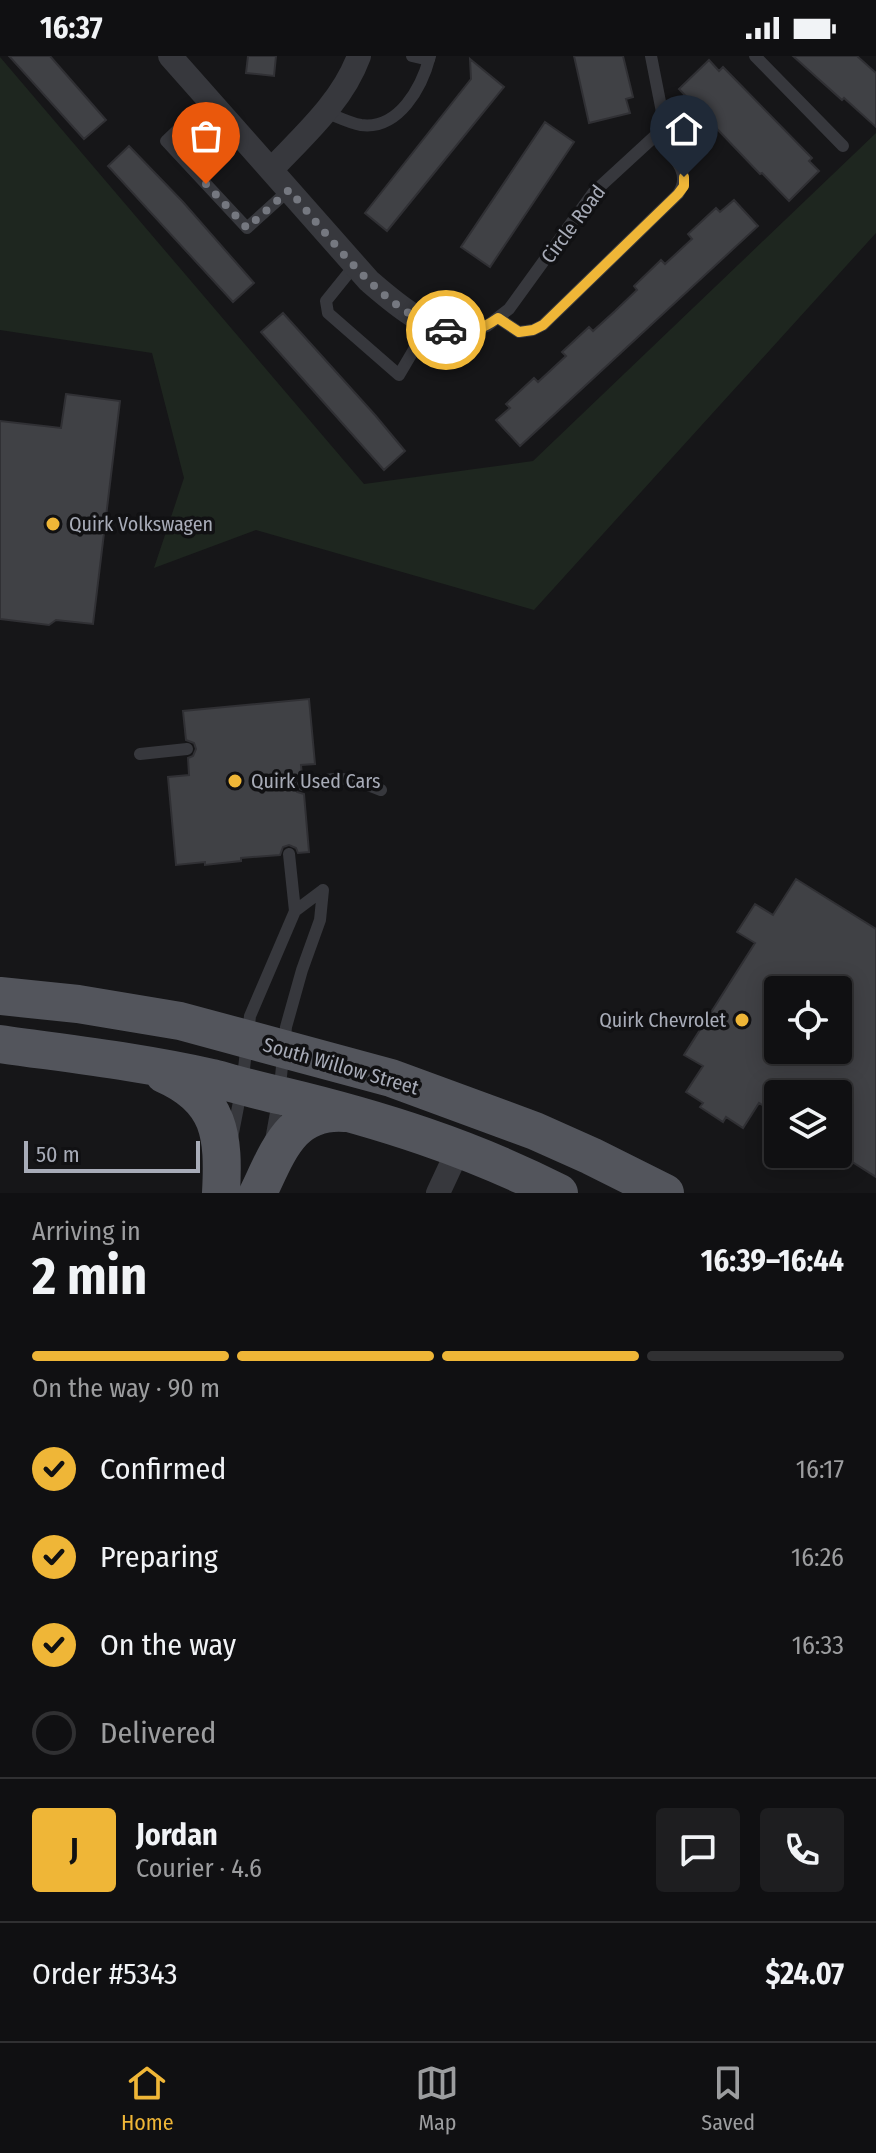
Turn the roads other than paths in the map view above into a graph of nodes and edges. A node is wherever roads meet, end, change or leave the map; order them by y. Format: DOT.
graph roads {
  1 [pos="170,56"];
  2 [pos="359,56"];
  3 [pos="412,56"];
  4 [pos="651,56"];
  5 [pos="755,56"];
  6 [pos="429,58"];
  7 [pos="209,100"];
  8 [pos="325,112"];
  9 [pos="655,136"];
  10 [pos="843,146"];
  11 [pos="271,170"];
  12 [pos="289,190"];
  13 [pos="355,265"];
  14 [pos="498,318"];
  15 [pos="429,324"];
  16 [pos="464,333"];
  17 [pos="187,749"];
  18 [pos="140,754"];
  19 [pos="303,785"];
  20 [pos="381,790"];
  21 [pos="289,854"];
  22 [pos="295,911"];
  23 [pos="0,996"];
  24 [pos="248,1040"];
  25 [pos="0,1044"];
  26 [pos="284,1050"];
  27 [pos="147,1066"];
  28 [pos="242,1086"];
  29 [pos="279,1096"];
  30 [pos="352,1113"];
  31 [pos="459,1148"];
  32 [pos="222,1193"];
  33 [pos="258,1193"];
  34 [pos="438,1193"];
  35 [pos="559,1193"];
  36 [pos="665,1193"];
  1 -- 7 [label="street, Circle Road"];
  2 -- 8 [label="street"];
  3 -- 6 [label="lane"];
  4 -- 9 [label="lane"];
  5 -- 10 [label="lane"];
  6 -- 8 [label="lane"];
  7 -- 11 [label="street, Circle Road"];
  7 -- 12 [label="lane"];
  8 -- 11 [label="street"];
  9 -- 14 [label="lane, Circle Road"];
  9 -- 14 [label="lane"];
  11 -- 12 [label="street, Circle Road"];
  12 -- 13 [label="street, Circle Road"];
  13 -- 15 [label="street, Circle Road"];
  13 -- 15 [label="lane"];
  14 -- 16 [label="lane, Circle Road"];
  15 -- 16 [label="street, Circle Road"];
  17 -- 18 [label="lane"];
  19 -- 20 [label="lane"];
  21 -- 22 [label="lane"];
  22 -- 24 [label="lane"];
  22 -- 26 [label="lane"];
  23 -- 24 [label="main road, South Willow Street"];
  24 -- 26 [label="main road, South Willow Street"];
  24 -- 28 [label="lane"];
  25 -- 27 [label="main road, South Willow Street"];
  26 -- 29 [label="lane"];
  26 -- 36 [label="main road, South Willow Street"];
  27 -- 28 [label="main road, South Willow Street"];
  27 -- 32 [label="main road"];
  28 -- 29 [label="main road, South Willow Street"];
  28 -- 32 [label="lane"];
  29 -- 30 [label="main road, South Willow Street"];
  29 -- 33 [label="lane"];
  30 -- 31 [label="main road, South Willow Street"];
  30 -- 33 [label="main road"];
  31 -- 34 [label="street"];
  31 -- 35 [label="main road, South Willow Street"];
}
